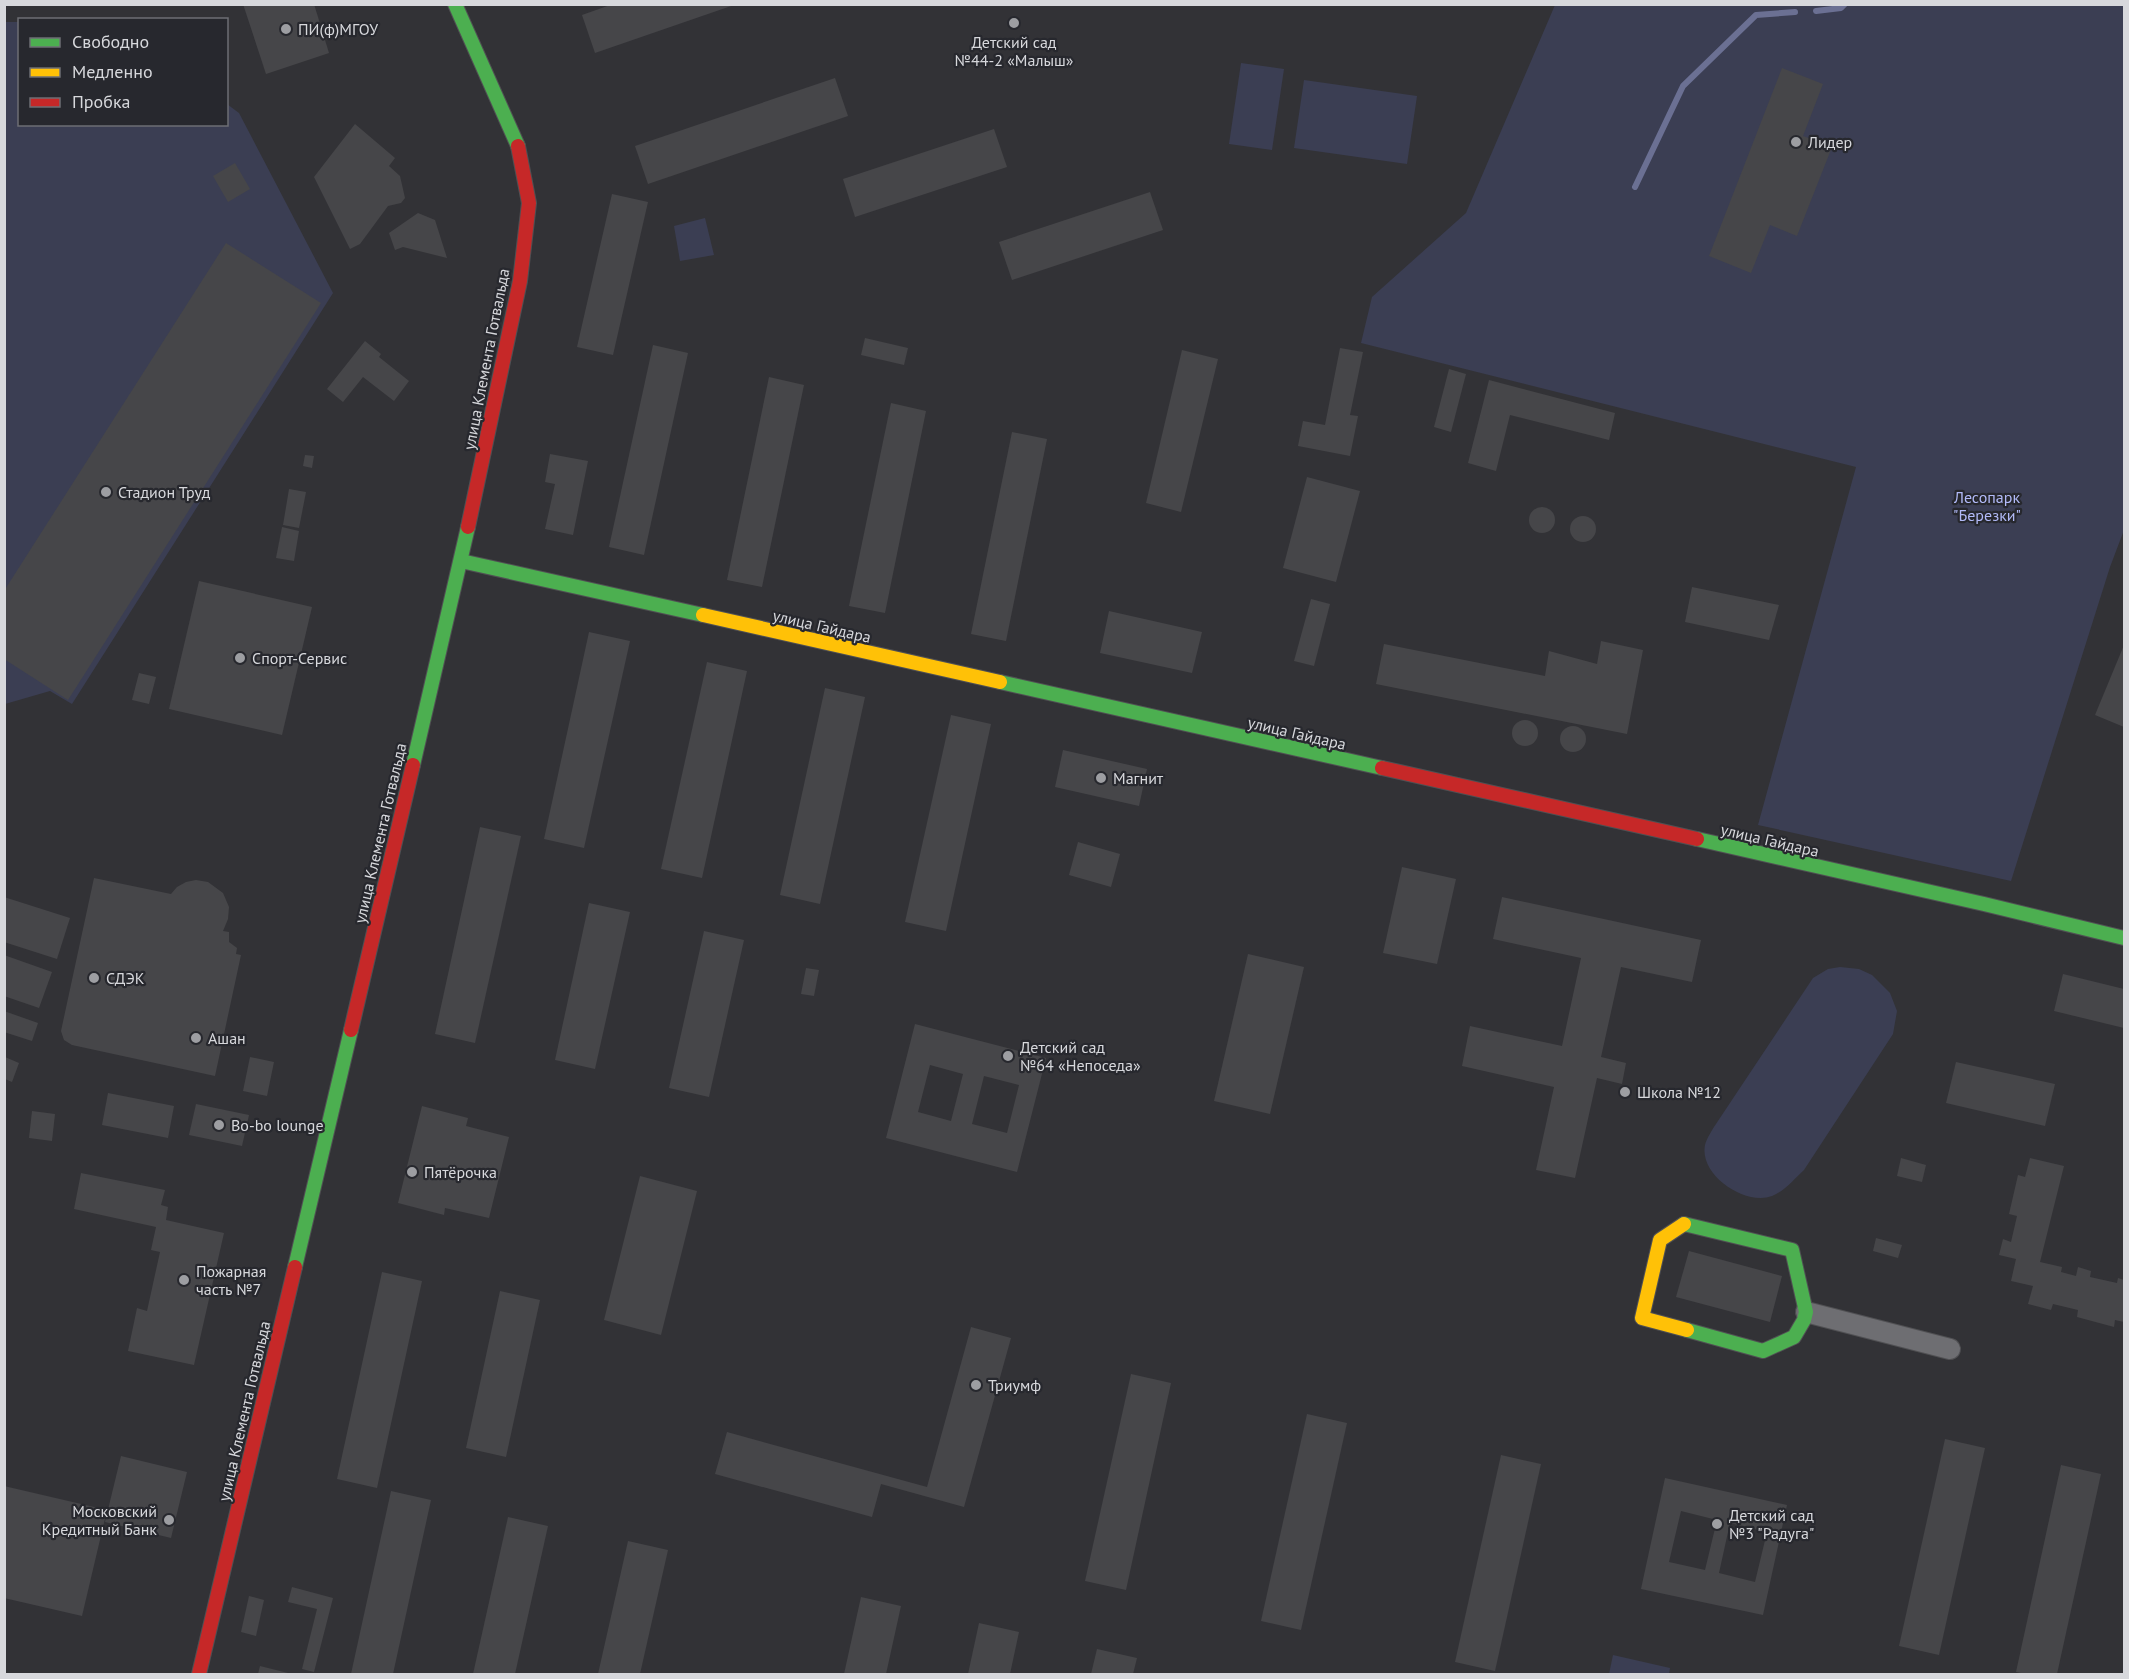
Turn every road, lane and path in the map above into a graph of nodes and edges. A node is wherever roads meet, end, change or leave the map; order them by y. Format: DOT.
graph roads {
  1 [pos="455,4"];
  2 [pos="461,561"];
  3 [pos="2124,938"];
  4 [pos="1806,1312"];
  5 [pos="1950,1349"];
  6 [pos="199,1674"];
  1 -- 2 [label="street, улица Клемента Готвальда"];
  2 -- 3 [label="street, улица Гайдара"];
  2 -- 6 [label="street, улица Клемента Готвальда"];
  4 -- 4 [label="street"];
  4 -- 5 [label="street"];
}
